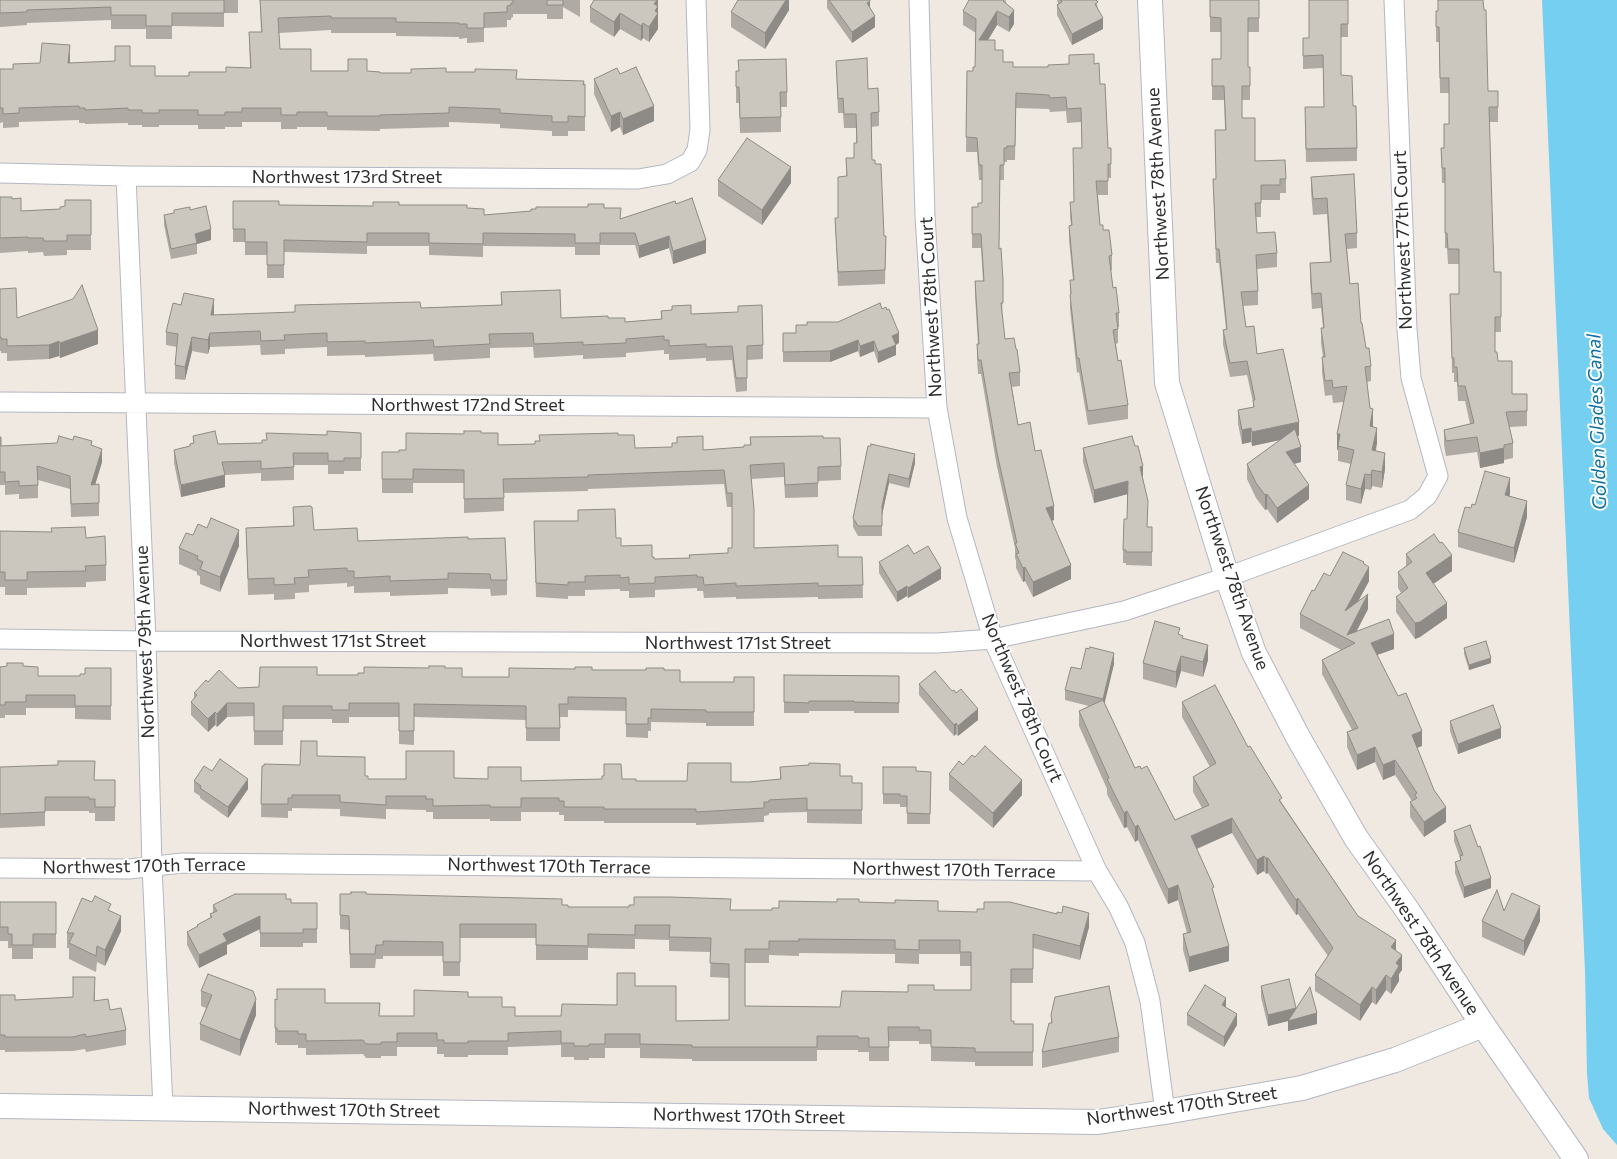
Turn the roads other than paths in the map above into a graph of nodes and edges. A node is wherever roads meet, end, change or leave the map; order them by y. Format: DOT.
graph roads {
  1 [pos="696,0"];
  2 [pos="919,0"];
  3 [pos="1150,0"];
  4 [pos="1394,0"];
  5 [pos="0,173"];
  6 [pos="126,176"];
  7 [pos="0,402"];
  8 [pos="135,403"];
  9 [pos="936,408"];
  10 [pos="1438,476"];
  11 [pos="1227,577"];
  12 [pos="0,639"];
  13 [pos="993,639"];
  14 [pos="146,641"];
  15 [pos="152,866"];
  16 [pos="0,868"];
  17 [pos="1098,871"];
  18 [pos="1483,1025"];
  19 [pos="0,1106"];
  20 [pos="163,1108"];
  21 [pos="1165,1112"];
  22 [pos="1576,1159"];
  1 -- 6 [label="street, Northwest 173rd Street"];
  2 -- 9 [label="street, Northwest 78th Court"];
  3 -- 11 [label="street, Northwest 78th Avenue"];
  4 -- 10 [label="street, Northwest 77th Court"];
  5 -- 6 [label="street, Northwest 173rd Street"];
  6 -- 8 [label="street, Northwest 79th Avenue"];
  7 -- 8 [label="street, Northwest 172nd Street"];
  8 -- 9 [label="street, Northwest 172nd Street"];
  8 -- 14 [label="street, Northwest 79th Avenue"];
  9 -- 13 [label="street, Northwest 78th Court"];
  10 -- 11 [label="street, Northwest 171st Street"];
  11 -- 13 [label="street, Northwest 171st Street"];
  11 -- 18 [label="street, Northwest 78th Avenue"];
  12 -- 14 [label="street, Northwest 171st Street"];
  13 -- 14 [label="street, Northwest 171st Street"];
  13 -- 17 [label="street, Northwest 78th Court"];
  14 -- 15 [label="street, Northwest 79th Avenue"];
  15 -- 16 [label="street, Northwest 170th Terrace"];
  15 -- 17 [label="street, Northwest 170th Terrace"];
  15 -- 20 [label="street, Northwest 79th Avenue"];
  17 -- 21 [label="street, Northwest 78th Court"];
  18 -- 21 [label="street, Northwest 170th Street"];
  18 -- 22 [label="street, Northwest 78th Avenue"];
  19 -- 20 [label="street, Northwest 170th Street"];
  20 -- 21 [label="street, Northwest 170th Street"];
}
